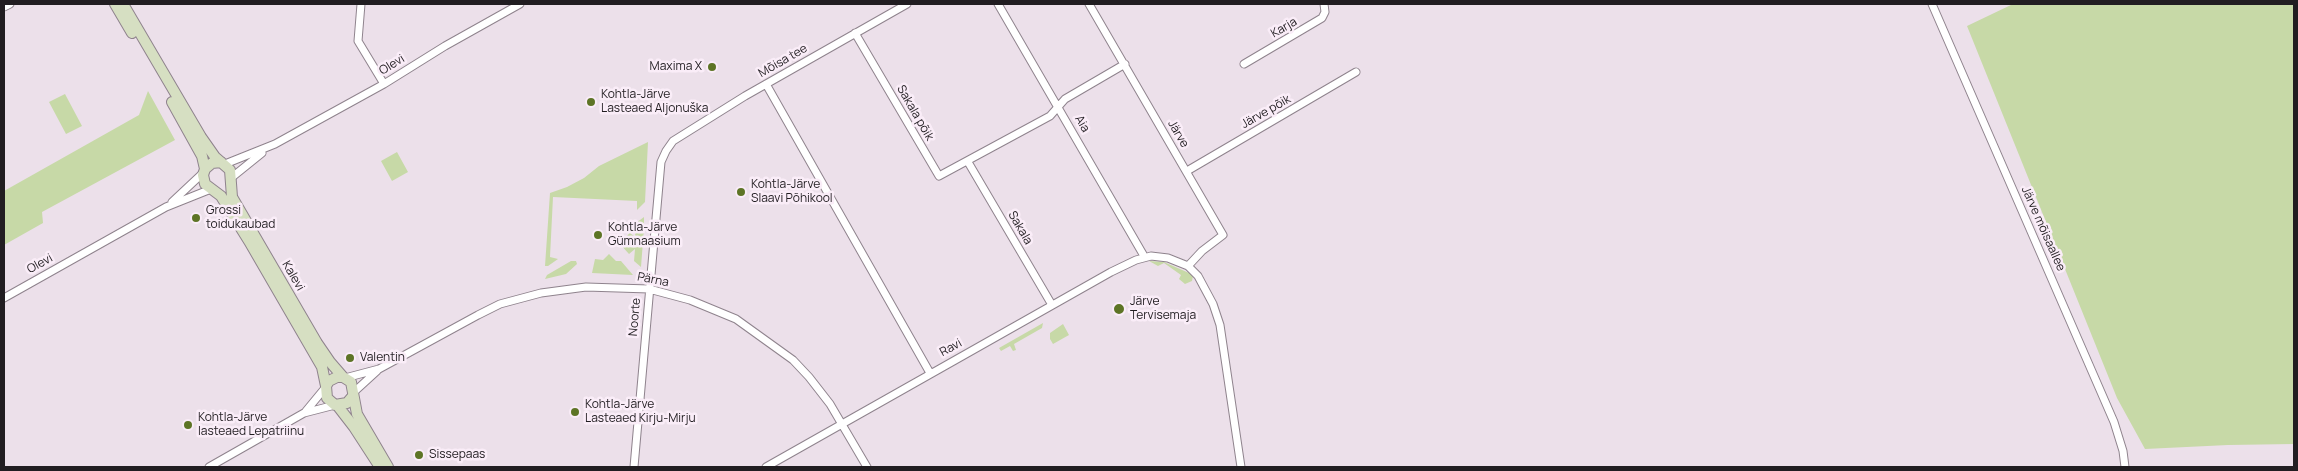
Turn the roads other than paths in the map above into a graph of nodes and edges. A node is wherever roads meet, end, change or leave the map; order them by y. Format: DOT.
graph roads {
  1 [pos="10,4"];
  2 [pos="115,4"];
  3 [pos="123,4"];
  4 [pos="361,4"];
  5 [pos="520,4"];
  6 [pos="907,4"];
  7 [pos="998,4"];
  8 [pos="1089,4"];
  9 [pos="1324,4"];
  10 [pos="1932,4"];
  11 [pos="4,7"];
  12 [pos="855,33"];
  13 [pos="1125,64"];
  14 [pos="1244,64"];
  15 [pos="1356,72"];
  16 [pos="384,84"];
  17 [pos="766,84"];
  18 [pos="1058,106"];
  19 [pos="673,141"];
  20 [pos="275,144"];
  21 [pos="968,162"];
  22 [pos="223,163"];
  23 [pos="204,170"];
  24 [pos="1187,171"];
  25 [pos="231,180"];
  26 [pos="213,189"];
  27 [pos="166,207"];
  28 [pos="1148,256"];
  29 [pos="1188,266"];
  30 [pos="649,289"];
  31 [pos="4,298"];
  32 [pos="1052,305"];
  33 [pos="379,369"];
  34 [pos="930,373"];
  35 [pos="344,378"];
  36 [pos="326,387"];
  37 [pos="353,394"];
  38 [pos="336,405"];
  39 [pos="304,413"];
  40 [pos="843,424"];
  41 [pos="209,467"];
  42 [pos="380,467"];
  43 [pos="388,467"];
  44 [pos="634,467"];
  45 [pos="766,467"];
  46 [pos="867,467"];
  47 [pos="1241,467"];
  48 [pos="2124,467"];
  1 -- 11 [label="street"];
  2 -- 23 [label="main road, Kalevi"];
  3 -- 22 [label="main road, Kalevi"];
  4 -- 16 [label="street"];
  5 -- 16 [label="street, Olevi"];
  6 -- 12 [label="street, Mõisa tee"];
  7 -- 18 [label="street, Aia"];
  8 -- 13 [label="street, Järve"];
  9 -- 14 [label="street, Karja"];
  10 -- 48 [label="street, Järve mõisaallee"];
  12 -- 17 [label="street, Mõisa tee"];
  12 -- 21 [label="street, Sakala põik"];
  13 -- 18 [label="street"];
  13 -- 24 [label="street, Järve"];
  15 -- 24 [label="street, Järve põik"];
  16 -- 20 [label="street, Olevi"];
  17 -- 19 [label="street, Mõisa tee"];
  17 -- 34 [label="street"];
  18 -- 21 [label="street"];
  18 -- 28 [label="street, Aia"];
  19 -- 30 [label="street, Noorte"];
  20 -- 22 [label="street, Olevi"];
  20 -- 25 [label="street, Olevi"];
  21 -- 32 [label="street, Sakala"];
  22 -- 23 [label="main road"];
  22 -- 25 [label="main road, Kalevi"];
  23 -- 26 [label="main road, Kalevi"];
  23 -- 27 [label="street, Olevi"];
  24 -- 29 [label="street, Järve"];
  25 -- 26 [label="main road"];
  25 -- 35 [label="main road, Kalevi"];
  26 -- 27 [label="street, Olevi"];
  26 -- 36 [label="main road, Kalevi"];
  27 -- 31 [label="street, Olevi"];
  28 -- 29 [label="street"];
  28 -- 32 [label="street, Ravi"];
  29 -- 47 [label="street"];
  30 -- 33 [label="street, Pärna"];
  30 -- 40 [label="street, Pärna"];
  30 -- 44 [label="street, Noorte"];
  32 -- 34 [label="street, Ravi"];
  33 -- 35 [label="street, Pärna"];
  33 -- 37 [label="street, Pärna"];
  34 -- 40 [label="street, Ravi"];
  35 -- 36 [label="main road"];
  35 -- 37 [label="main road, Kalevi"];
  36 -- 38 [label="main road, Kalevi"];
  36 -- 39 [label="street"];
  37 -- 38 [label="main road"];
  37 -- 43 [label="main road, Kalevi"];
  38 -- 39 [label="street"];
  38 -- 42 [label="main road, Kalevi"];
  39 -- 41 [label="street"];
  40 -- 45 [label="street, Ravi"];
  40 -- 46 [label="street, Pärna"];
}
